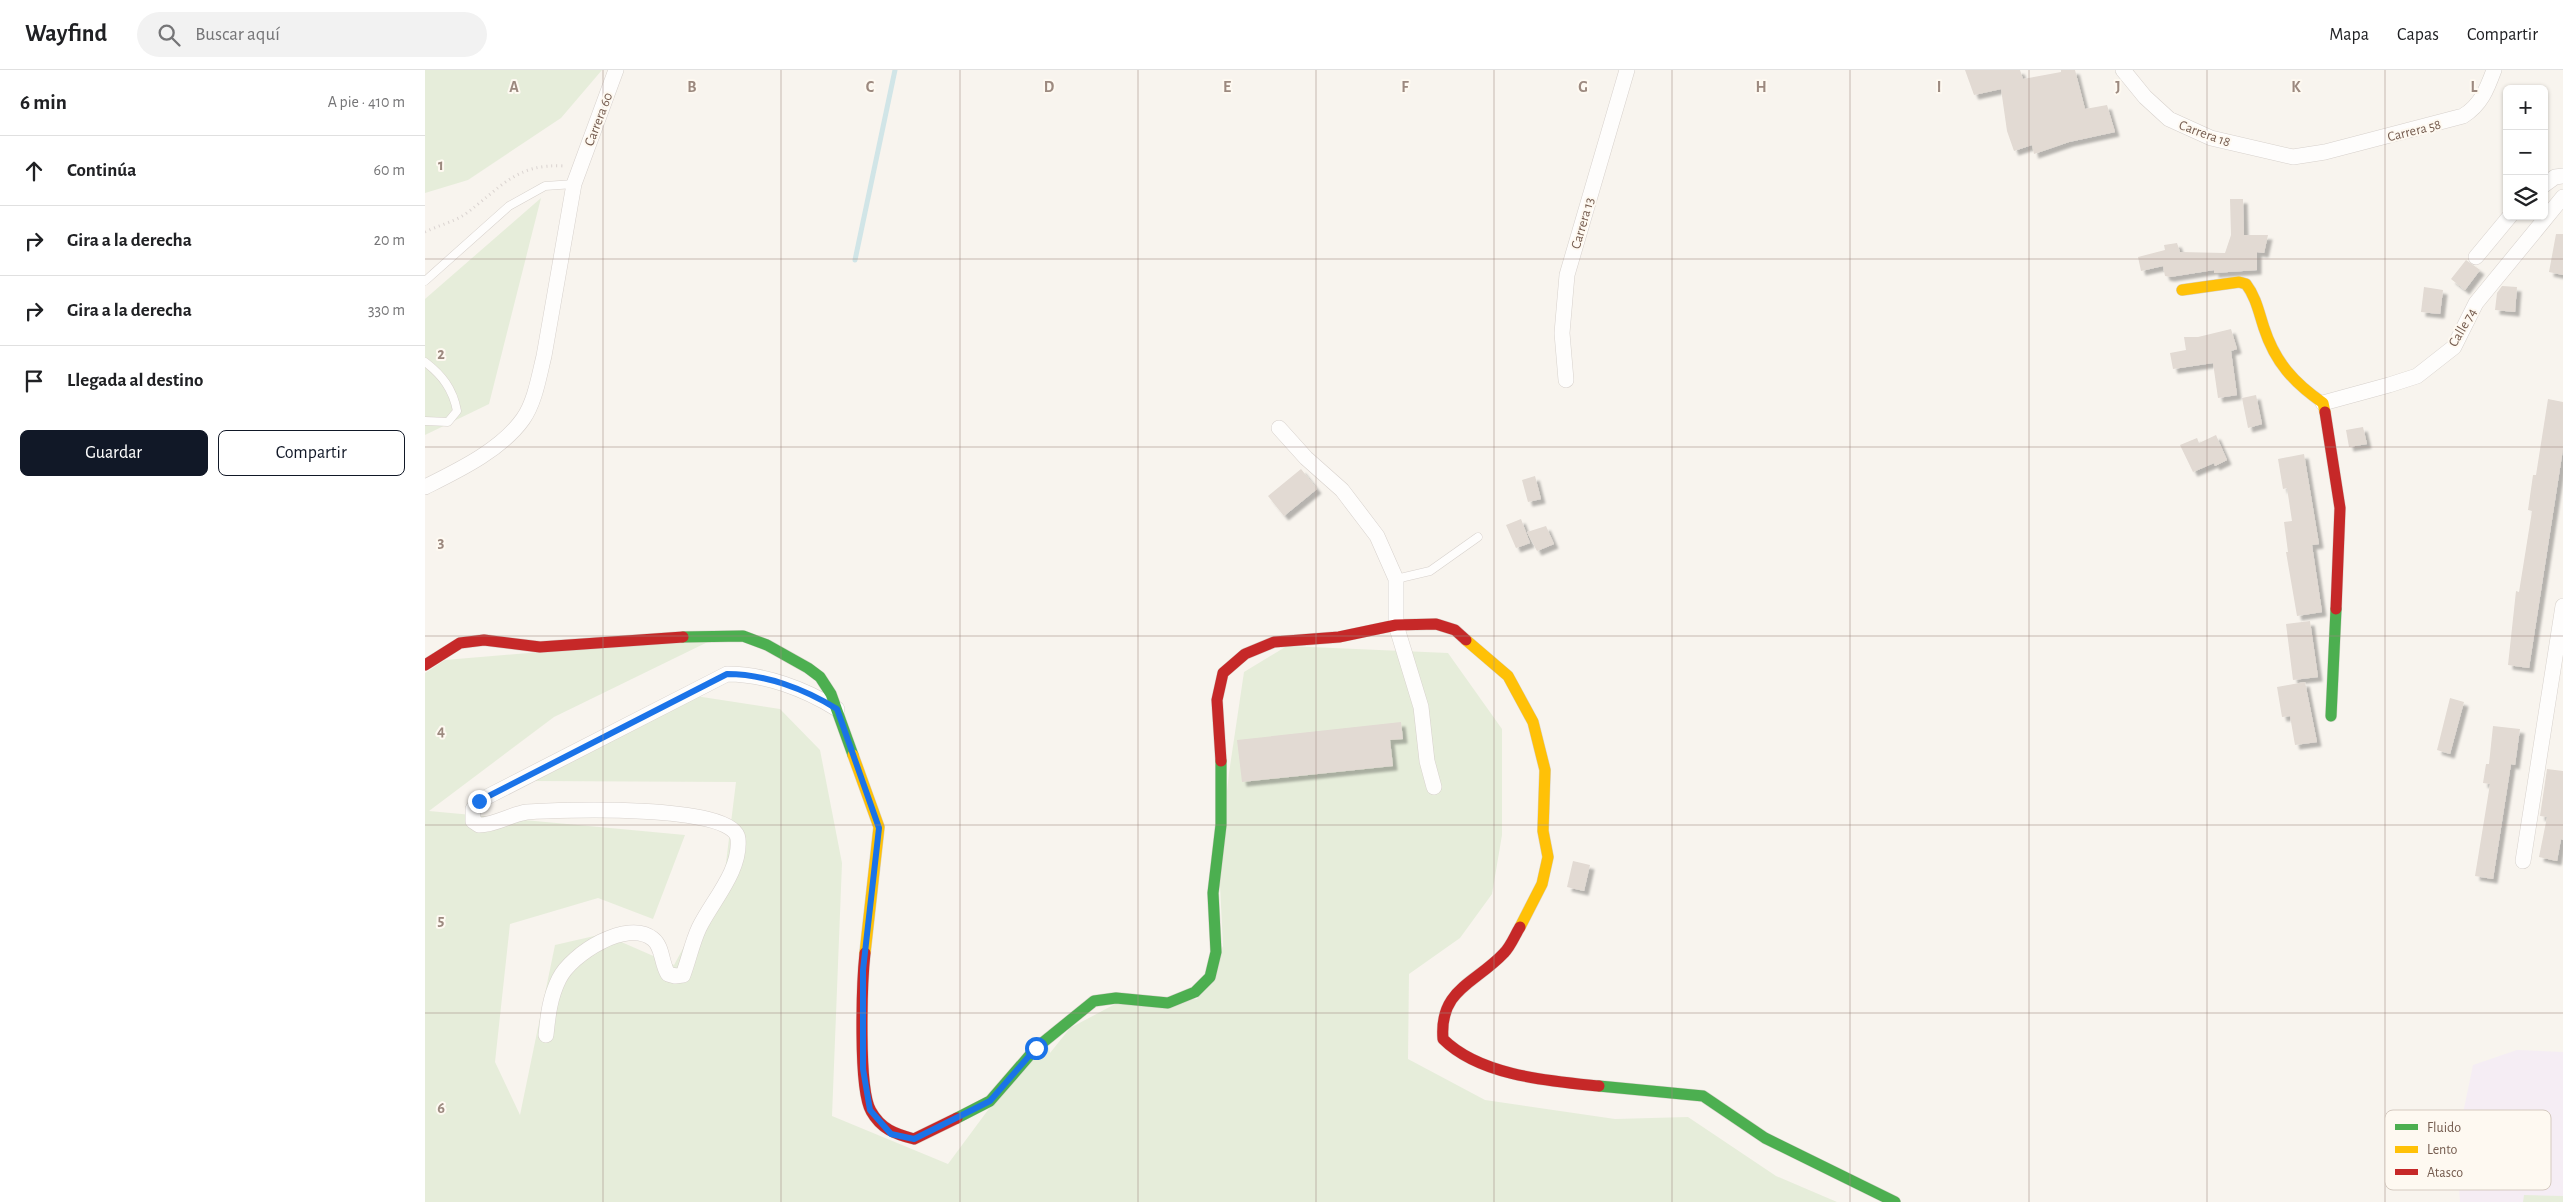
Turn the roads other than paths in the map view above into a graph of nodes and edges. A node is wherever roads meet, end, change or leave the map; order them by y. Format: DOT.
graph roads {
  1 [pos="616,70"];
  2 [pos="1627,70"];
  3 [pos="2123,70"];
  4 [pos="2494,70"];
  5 [pos="2308,155"];
  6 [pos="2563,176"];
  7 [pos="2548,182"];
  8 [pos="574,184"];
  9 [pos="2563,197"];
  10 [pos="2507,220"];
  11 [pos="2476,257"];
  12 [pos="425,281"];
  13 [pos="2182,290"];
  14 [pos="425,362"];
  15 [pos="1566,380"];
  16 [pos="2323,403"];
  17 [pos="425,421"];
  18 [pos="1279,428"];
  19 [pos="425,487"];
  20 [pos="1478,537"];
  21 [pos="1396,579"];
  22 [pos="2563,606"];
  23 [pos="1396,625"];
  24 [pos="425,664"];
  25 [pos="837,709"];
  26 [pos="2331,716"];
  27 [pos="1434,787"];
  28 [pos="2523,861"];
  29 [pos="546,1035"];
  30 [pos="1895,1202"];
  1 -- 8 [label="street, Carrera 60"];
  2 -- 15 [label="street, Carrera 13"];
  3 -- 5 [label="street, Carrera 18"];
  4 -- 5 [label="street, Carrera 58"];
  6 -- 7 [label="street"];
  8 -- 12 [label="lane"];
  8 -- 19 [label="street, Carrera 60"];
  9 -- 16 [label="street, Calle 74"];
  10 -- 11 [label="street"];
  13 -- 16 [label="street"];
  14 -- 17 [label="lane"];
  16 -- 26 [label="street"];
  18 -- 21 [label="street"];
  20 -- 21 [label="lane"];
  21 -- 23 [label="street"];
  22 -- 28 [label="street"];
  23 -- 25 [label="street"];
  23 -- 27 [label="street"];
  23 -- 30 [label="street"];
  24 -- 25 [label="street"];
  25 -- 29 [label="street"];
}
